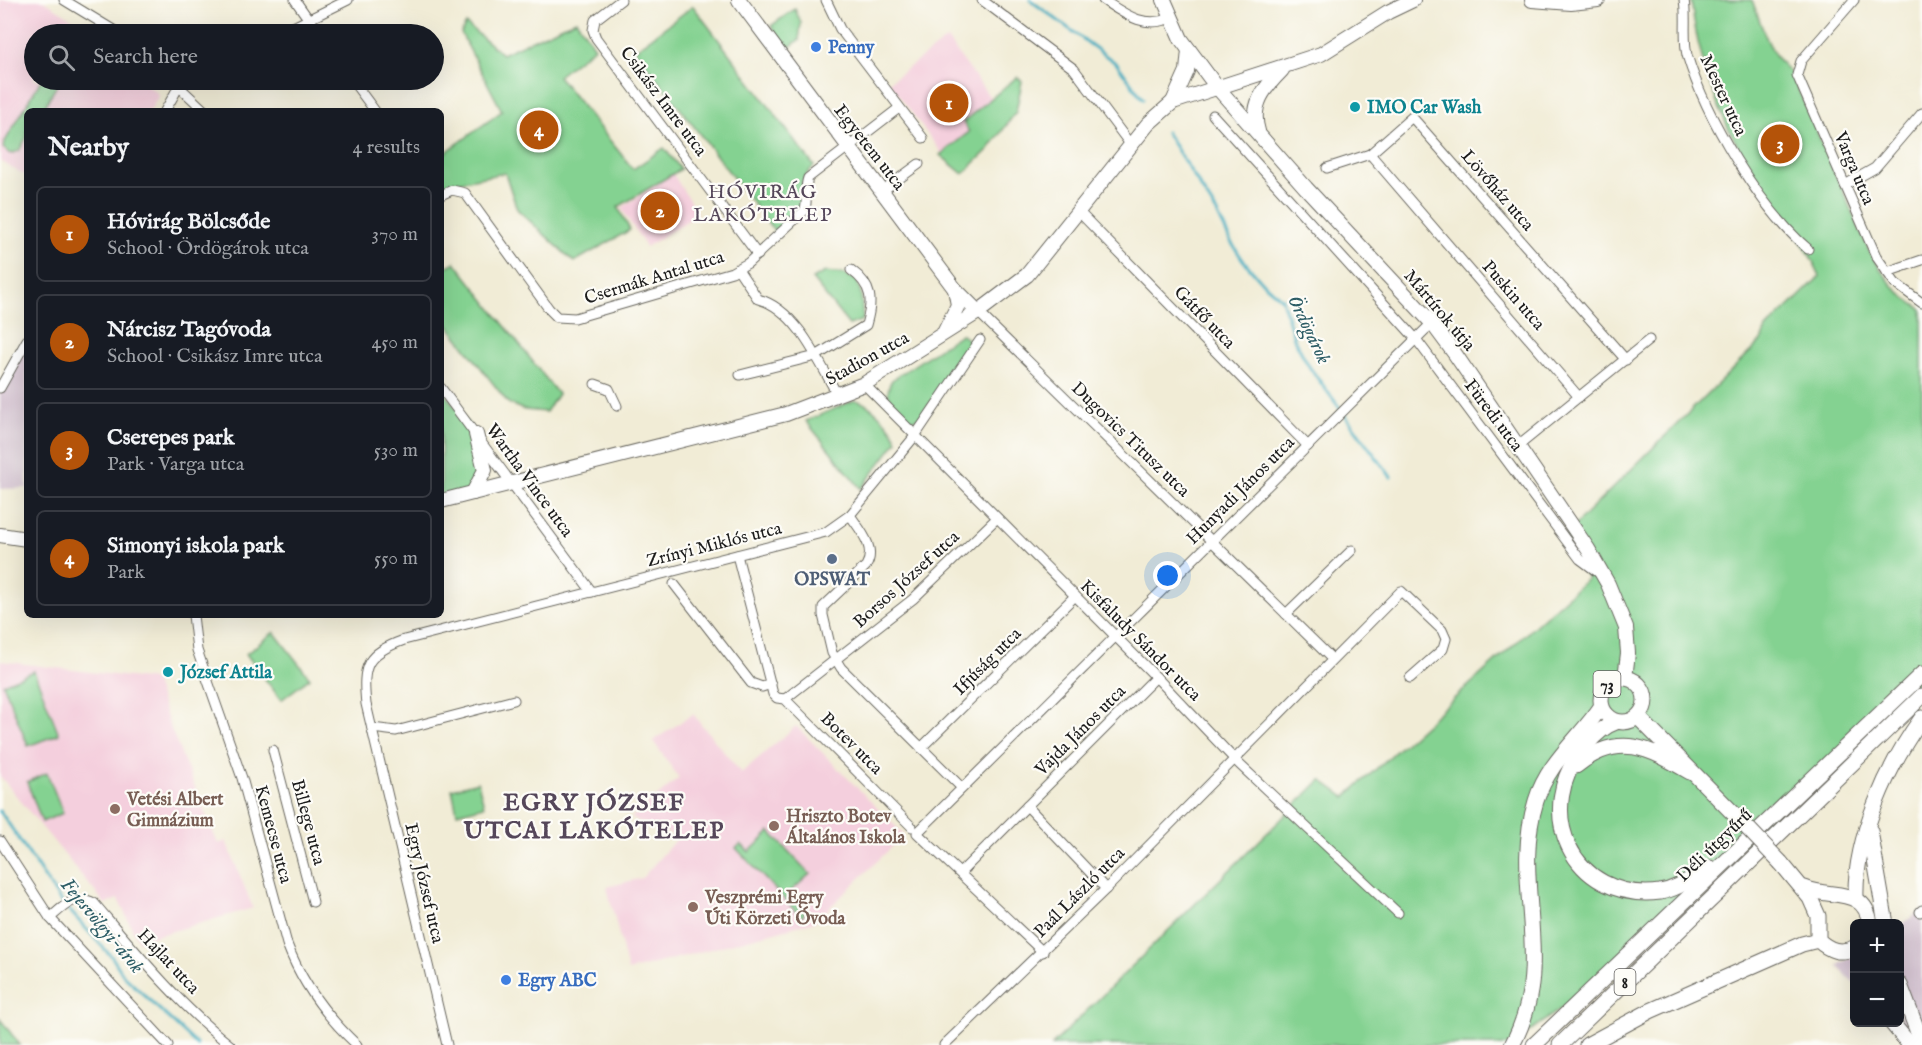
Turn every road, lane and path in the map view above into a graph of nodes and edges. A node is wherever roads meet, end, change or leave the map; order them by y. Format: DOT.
graph roads {
  1 [pos="64,0"];
  2 [pos="295,0"];
  3 [pos="348,0"];
  4 [pos="621,0"];
  5 [pos="739,0"];
  6 [pos="826,0"];
  7 [pos="981,0"];
  8 [pos="1102,0"];
  9 [pos="1164,0"];
  10 [pos="1413,0"];
  11 [pos="1532,0"];
  12 [pos="1598,0"];
  13 [pos="1684,0"];
  14 [pos="1854,0"];
  15 [pos="1171,18"];
  16 [pos="308,19"];
  17 [pos="104,24"];
  18 [pos="298,24"];
  19 [pos="312,24"];
  20 [pos="1189,50"];
  21 [pos="1283,68"];
  22 [pos="1216,86"];
  23 [pos="172,90"];
  24 [pos="182,90"];
  25 [pos="359,90"];
  26 [pos="1173,102"];
  27 [pos="166,108"];
  28 [pos="202,108"];
  29 [pos="373,108"];
  30 [pos="899,108"];
  31 [pos="1922,113"];
  32 [pos="1213,115"];
  33 [pos="1258,133"];
  34 [pos="923,138"];
  35 [pos="1131,144"];
  36 [pos="847,147"];
  37 [pos="1370,154"];
  38 [pos="919,164"];
  39 [pos="1327,168"];
  40 [pos="1845,185"];
  41 [pos="882,191"];
  42 [pos="444,194"];
  43 [pos="1078,211"];
  44 [pos="1808,249"];
  45 [pos="758,255"];
  46 [pos="1922,260"];
  47 [pos="738,269"];
  48 [pos="851,270"];
  49 [pos="1887,272"];
  50 [pos="955,289"];
  51 [pos="1922,303"];
  52 [pos="978,312"];
  53 [pos="1432,323"];
  54 [pos="942,335"];
  55 [pos="1416,339"];
  56 [pos="980,340"];
  57 [pos="1649,340"];
  58 [pos="24,345"];
  59 [pos="816,357"];
  60 [pos="1626,360"];
  61 [pos="740,375"];
  62 [pos="595,384"];
  63 [pos="864,384"];
  64 [pos="0,388"];
  65 [pos="444,392"];
  66 [pos="837,396"];
  67 [pos="1580,397"];
  68 [pos="617,406"];
  69 [pos="476,434"];
  70 [pos="915,436"];
  71 [pos="1308,446"];
  72 [pos="1517,447"];
  73 [pos="511,483"];
  74 [pos="473,493"];
  75 [pos="444,500"];
  76 [pos="850,515"];
  77 [pos="997,518"];
  78 [pos="0,535"];
  79 [pos="24,538"];
  80 [pos="1212,541"];
  81 [pos="1352,550"];
  82 [pos="737,555"];
  83 [pos="1603,575"];
  84 [pos="674,584"];
  85 [pos="592,592"];
  86 [pos="1075,596"];
  87 [pos="1286,614"];
  88 [pos="193,618"];
  89 [pos="1115,637"];
  90 [pos="373,658"];
  91 [pos="1332,659"];
  92 [pos="836,662"];
  93 [pos="1922,674"];
  94 [pos="1156,677"];
  95 [pos="1410,678"];
  96 [pos="1625,678"];
  97 [pos="771,684"];
  98 [pos="1922,696"];
  99 [pos="784,699"];
  100 [pos="514,700"];
  101 [pos="1601,707"];
  102 [pos="1638,717"];
  103 [pos="1922,718"];
  104 [pos="1616,722"];
  105 [pos="372,728"];
  106 [pos="921,748"];
  107 [pos="273,750"];
  108 [pos="1234,759"];
  109 [pos="1690,772"];
  110 [pos="1564,780"];
  111 [pos="962,788"];
  112 [pos="1027,806"];
  113 [pos="1869,825"];
  114 [pos="915,830"];
  115 [pos="0,841"];
  116 [pos="1738,850"];
  117 [pos="960,873"];
  118 [pos="1804,888"];
  119 [pos="1106,889"];
  120 [pos="1856,898"];
  121 [pos="313,902"];
  122 [pos="1398,913"];
  123 [pos="50,918"];
  124 [pos="1870,919"];
  125 [pos="1885,919"];
  126 [pos="1818,940"];
  127 [pos="1850,950"];
  128 [pos="1042,952"];
  129 [pos="1904,997"];
  130 [pos="1894,1027"];
  131 [pos="1922,1042"];
  132 [pos="168,1045"];
  133 [pos="230,1045"];
  134 [pos="357,1045"];
  135 [pos="447,1045"];
  136 [pos="944,1045"];
  137 [pos="1512,1045"];
  138 [pos="1534,1045"];
  139 [pos="1560,1045"];
  140 [pos="1587,1045"];
  141 [pos="1910,1045"];
  1 -- 17 [label="street"];
  2 -- 16 [label="street"];
  3 -- 16 [label="street"];
  4 -- 45 [label="street, Csikász Imre utca"];
  5 -- 36 [label="street, Egyetem utca"];
  6 -- 30 [label="street"];
  7 -- 35 [label="street"];
  8 -- 15 [label="street"];
  9 -- 15 [label="street, Mártírok útja"];
  10 -- 21 [label="street, Stadion utca"];
  11 -- 12 [label="street"];
  13 -- 44 [label="street, Mester utca"];
  14 -- 40 [label="street, Varga utca"];
  15 -- 20 [label="street, Mártírok útja"];
  16 -- 18 [label="street"];
  16 -- 19 [label="street"];
  20 -- 22 [label="street, Mártírok útja"];
  20 -- 26 [label="street"];
  21 -- 22 [label="street, Stadion utca"];
  21 -- 33 [label="street"];
  22 -- 26 [label="street, Stadion utca"];
  22 -- 33 [label="street, Mártírok útja"];
  23 -- 27 [label="street"];
  24 -- 28 [label="street"];
  25 -- 29 [label="street"];
  26 -- 35 [label="street, Stadion utca"];
  30 -- 34 [label="street"];
  30 -- 36 [label="street, Csermák Antal utca"];
  31 -- 40 [label="street"];
  32 -- 55 [label="street, Füredi utca"];
  33 -- 53 [label="street, Mártírok útja"];
  35 -- 43 [label="street, Stadion utca"];
  36 -- 41 [label="street, Egyetem utca"];
  36 -- 45 [label="street, Csermák Antal utca"];
  37 -- 39 [label="street, Lövőház utca"];
  37 -- 60 [label="street, Lövőház utca"];
  37 -- 67 [label="street, Puskin utca"];
  38 -- 41 [label="street"];
  40 -- 49 [label="street, Varga utca"];
  41 -- 50 [label="street, Egyetem utca"];
  42 -- 47 [label="street, Csermák Antal utca"];
  43 -- 52 [label="street, Stadion utca"];
  43 -- 71 [label="street, Gátfő utca"];
  45 -- 47 [label="street, Csermák Antal utca"];
  46 -- 49 [label="street"];
  47 -- 59 [label="street"];
  48 -- 59 [label="street"];
  49 -- 51 [label="street, Varga utca"];
  50 -- 52 [label="street, Egyetem utca"];
  50 -- 54 [label="street"];
  52 -- 54 [label="street, Stadion utca"];
  52 -- 80 [label="street, Dugovics Titusz utca"];
  53 -- 55 [label="street, Hunyadi János utca"];
  53 -- 72 [label="street, Mártírok útja"];
  54 -- 63 [label="street, Stadion utca"];
  55 -- 71 [label="street, Hunyadi János utca"];
  55 -- 83 [label="street, Füredi utca"];
  56 -- 70 [label="street, Zrínyi Miklós utca"];
  57 -- 60 [label="street"];
  58 -- 64 [label="street"];
  59 -- 61 [label="street"];
  59 -- 66 [label="street"];
  60 -- 67 [label="street"];
  62 -- 68 [label="street"];
  63 -- 66 [label="street, Stadion utca"];
  63 -- 70 [label="street, Kisfaludy Sándor utca"];
  65 -- 69 [label="street, Wartha Vince utca"];
  66 -- 73 [label="street, Stadion utca"];
  67 -- 72 [label="street"];
  69 -- 73 [label="street, Wartha Vince utca"];
  69 -- 74 [label="street"];
  70 -- 76 [label="street, Zrínyi Miklós utca"];
  70 -- 77 [label="street, Kisfaludy Sándor utca"];
  71 -- 80 [label="street, Hunyadi János utca"];
  72 -- 83 [label="street, Mártírok útja"];
  73 -- 74 [label="street, Stadion utca"];
  73 -- 85 [label="street, Wartha Vince utca"];
  74 -- 75 [label="street, Stadion utca"];
  76 -- 82 [label="street, Zrínyi Miklós utca"];
  76 -- 92 [label="street, Borsos József utca"];
  77 -- 86 [label="street, Kisfaludy Sándor utca"];
  77 -- 92 [label="street, Borsos József utca"];
  78 -- 79 [label="street"];
  80 -- 87 [label="street, Dugovics Titusz utca"];
  80 -- 89 [label="street, Hunyadi János utca"];
  81 -- 87 [label="street"];
  82 -- 85 [label="street, Zrínyi Miklós utca"];
  82 -- 97 [label="street, Botev utca"];
  83 -- 96 [label="street, Mártírok útja"];
  84 -- 97 [label="street"];
  85 -- 90 [label="street, Zrínyi Miklós utca"];
  86 -- 89 [label="street, Kisfaludy Sándor utca"];
  86 -- 106 [label="street, Ifjúság utca"];
  87 -- 91 [label="street, Dugovics Titusz utca"];
  88 -- 134 [label="street, Kemecse utca"];
  89 -- 94 [label="street, Kisfaludy Sándor utca"];
  89 -- 111 [label="street, Hunyadi János utca"];
  90 -- 105 [label="street, Egry József utca"];
  91 -- 95 [label="street"];
  91 -- 108 [label="street"];
  92 -- 99 [label="street, Borsos József utca"];
  92 -- 106 [label="street, Borsos József utca"];
  93 -- 116 [label="main road, Déli útgyűrű / 8"];
  94 -- 108 [label="street, Kisfaludy Sándor utca"];
  94 -- 112 [label="street, Vajda János utca"];
  96 -- 101 [label="main road, 73"];
  96 -- 102 [label="main road, 73"];
  97 -- 99 [label="street, Botev utca"];
  98 -- 139 [label="main road, Déli útgyűrű / 8"];
  99 -- 114 [label="street, Botev utca"];
  100 -- 105 [label="street"];
  101 -- 104 [label="main road, 73"];
  101 -- 137 [label="main road"];
  102 -- 104 [label="main road, 73"];
  102 -- 109 [label="main road, 73"];
  103 -- 113 [label="main road"];
  104 -- 110 [label="main road"];
  105 -- 135 [label="street, Egry József utca"];
  106 -- 111 [label="street, Borsos József utca"];
  107 -- 121 [label="street, Billege utca"];
  108 -- 119 [label="street, Paál László utca"];
  108 -- 122 [label="street, Kisfaludy Sándor utca"];
  109 -- 110 [label="main road"];
  109 -- 118 [label="main road, 73, bridge"];
  110 -- 116 [label="main road"];
  111 -- 114 [label="street, Hunyadi János utca"];
  112 -- 117 [label="street, Vajda János utca"];
  112 -- 119 [label="street"];
  113 -- 120 [label="main road"];
  113 -- 125 [label="main road"];
  114 -- 117 [label="street, Botev utca"];
  115 -- 123 [label="street"];
  116 -- 138 [label="main road, Déli útgyűrű / 8"];
  117 -- 128 [label="street, Botev utca"];
  118 -- 120 [label="main road"];
  118 -- 126 [label="main road, 73"];
  119 -- 128 [label="street, Paál László utca"];
  120 -- 124 [label="main road"];
  123 -- 132 [label="street"];
  123 -- 133 [label="street, Hajlat utca"];
  126 -- 127 [label="main road"];
  126 -- 140 [label="main road"];
  128 -- 136 [label="street, Paál László utca"];
  129 -- 131 [label="main road"];
  130 -- 141 [label="main road"];
}
